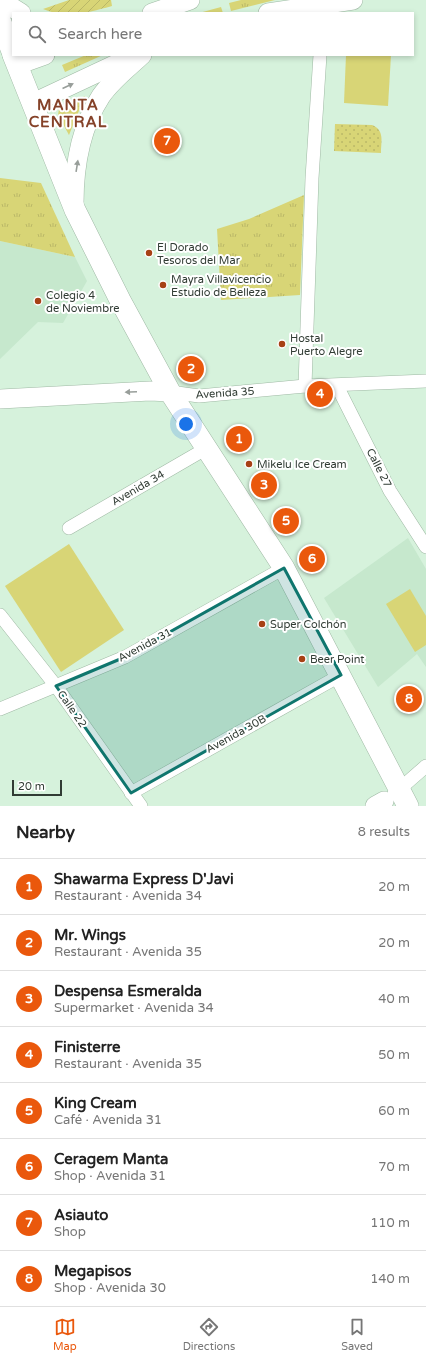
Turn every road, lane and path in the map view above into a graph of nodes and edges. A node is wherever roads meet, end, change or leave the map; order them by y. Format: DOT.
graph roads {
  1 [pos="0,0"];
  2 [pos="190,0"];
  3 [pos="353,0"];
  4 [pos="322,8"];
  5 [pos="19,12"];
  6 [pos="155,12"];
  7 [pos="279,12"];
  8 [pos="0,20"];
  9 [pos="12,50"];
  10 [pos="35,56"];
  11 [pos="135,56"];
  12 [pos="141,56"];
  13 [pos="320,56"];
  14 [pos="15,58"];
  15 [pos="33,103"];
  16 [pos="74,204"];
  17 [pos="426,381"];
  18 [pos="305,386"];
  19 [pos="337,386"];
  20 [pos="170,392"];
  21 [pos="0,399"];
  22 [pos="207,448"];
  23 [pos="69,528"];
  24 [pos="426,547"];
  25 [pos="284,568"];
  26 [pos="0,615"];
  27 [pos="341,675"];
  28 [pos="56,686"];
  29 [pos="0,709"];
  30 [pos="426,767"];
  31 [pos="131,793"];
  32 [pos="392,801"];
  33 [pos="141,806"];
  1 -- 5 [label="main road"];
  2 -- 6 [label="main road"];
  3 -- 4 [label="main road"];
  4 -- 7 [label="main road"];
  8 -- 9 [label="main road"];
  10 -- 14 [label="main road"];
  15 -- 11 [label="main road, one-way"];
  16 -- 12 [label="main road, one-way"];
  13 -- 18 [label="street"];
  14 -- 15 [label="main road"];
  15 -- 16 [label="main road"];
  16 -- 20 [label="main road"];
  17 -- 19 [label="street, Avenida 35"];
  18 -- 19 [label="street, Avenida 35"];
  18 -- 20 [label="street, Avenida 35"];
  19 -- 24 [label="street, Calle 27"];
  20 -- 21 [label="main road, Avenida 35, one-way"];
  20 -- 22 [label="main road"];
  22 -- 23 [label="street, Avenida 34"];
  22 -- 25 [label="main road"];
  25 -- 27 [label="main road"];
  25 -- 28 [label="street, Avenida 31"];
  26 -- 28 [label="street, Calle 22"];
  27 -- 31 [label="street, Avenida 30B"];
  27 -- 32 [label="main road"];
  28 -- 29 [label="street, Avenida 31"];
  28 -- 31 [label="street, Calle 22"];
  30 -- 32 [label="street"];
  31 -- 33 [label="street, Calle 22"];
}
